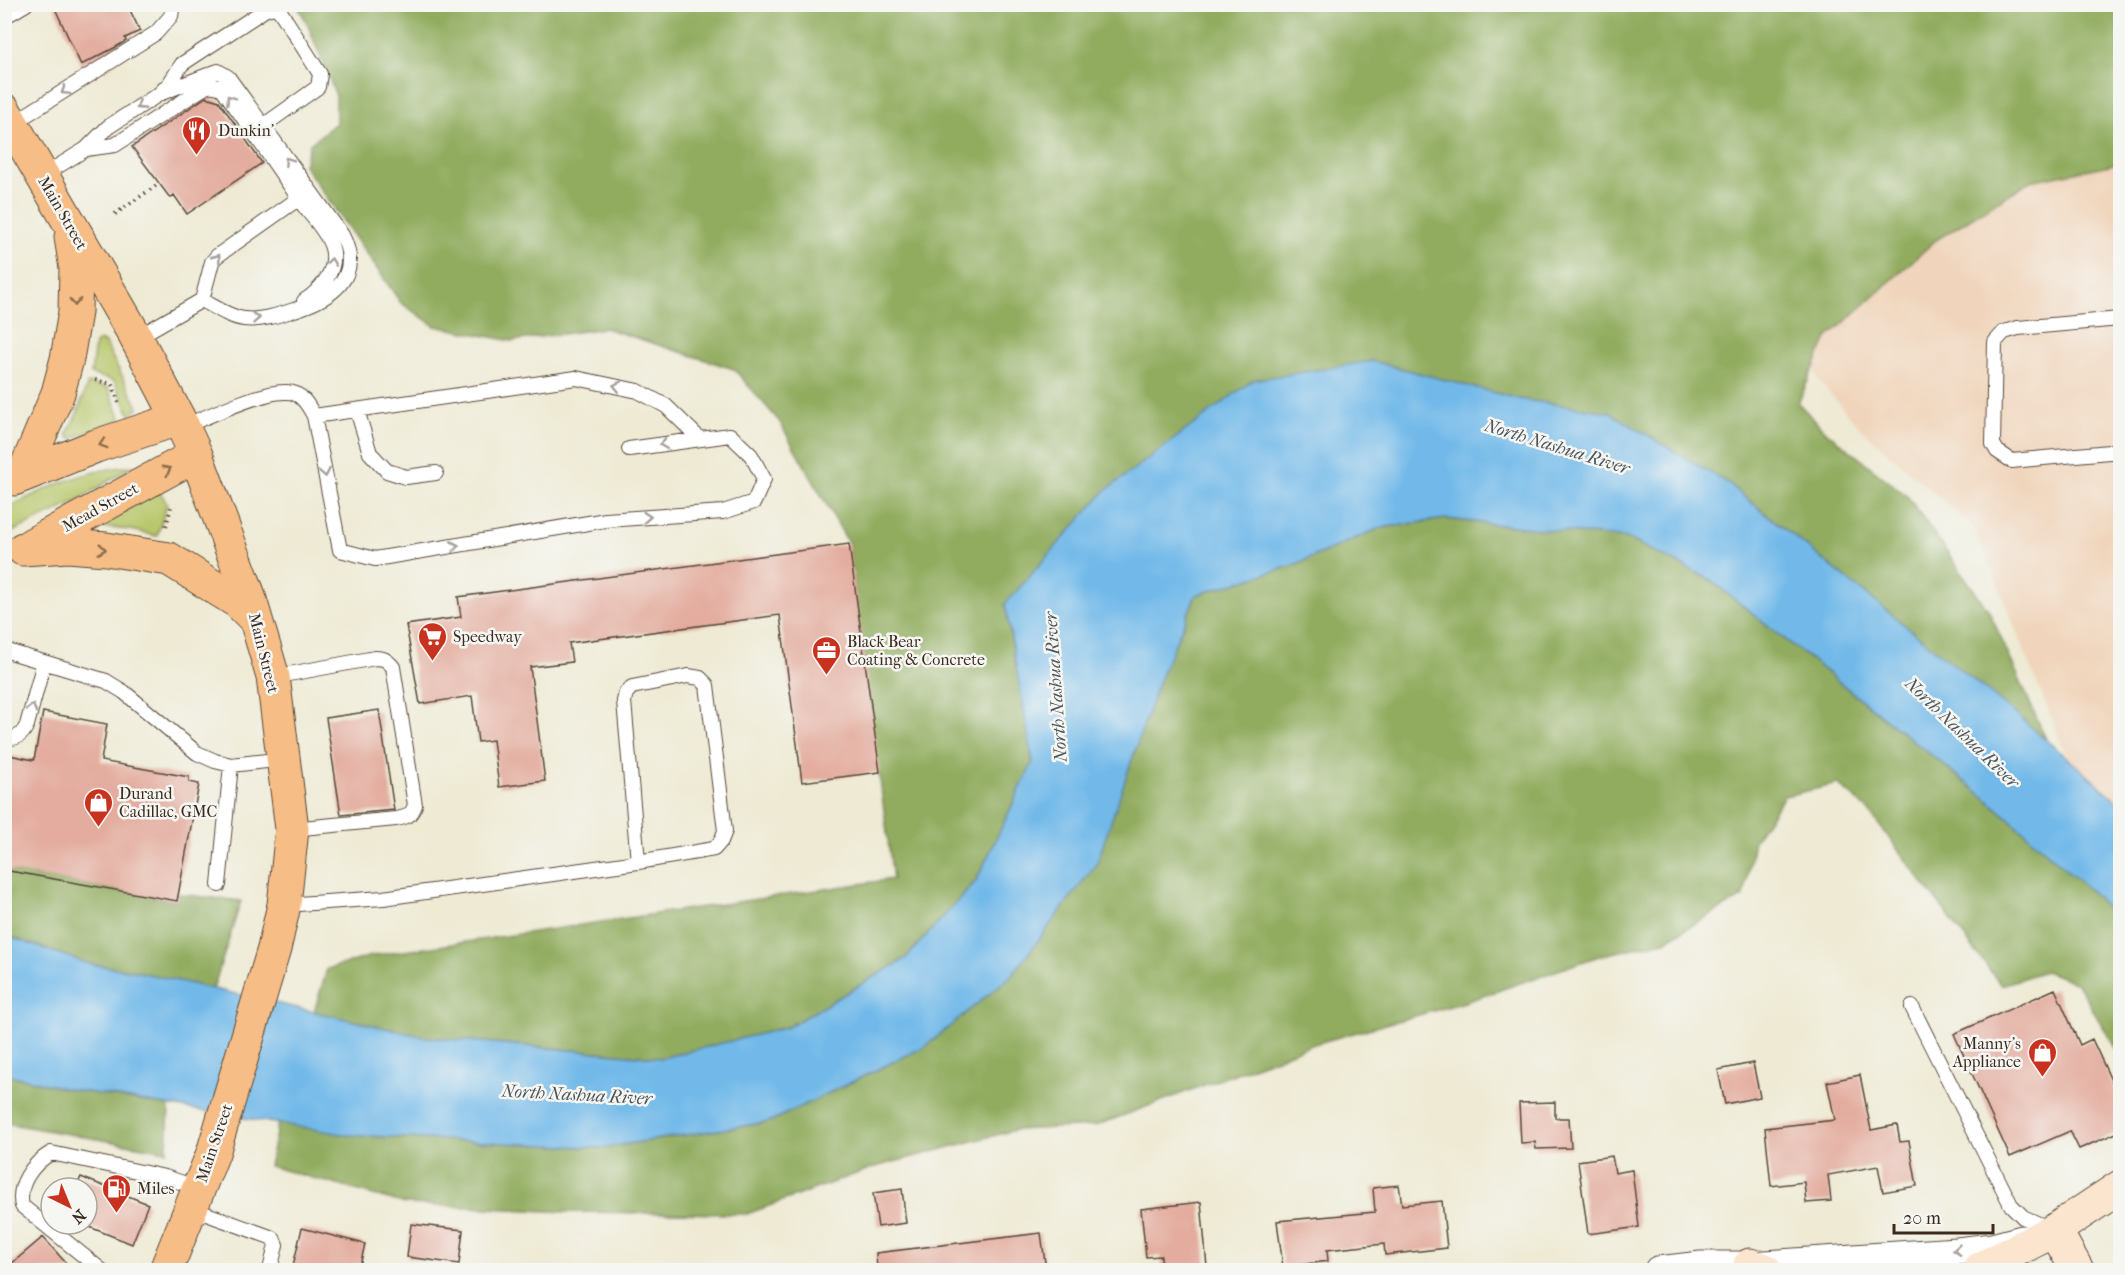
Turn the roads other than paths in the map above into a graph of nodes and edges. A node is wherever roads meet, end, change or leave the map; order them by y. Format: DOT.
graph roads {
  1 [pos="26,4"];
  2 [pos="173,4"];
  3 [pos="4,17"];
  4 [pos="159,94"];
  5 [pos="8,117"];
  6 [pos="263,126"];
  7 [pos="86,149"];
  8 [pos="42,176"];
  9 [pos="304,194"];
  10 [pos="69,223"];
  11 [pos="202,300"];
  12 [pos="2121,319"];
  13 [pos="136,338"];
  14 [pos="357,410"];
  15 [pos="314,416"];
  16 [pos="185,434"];
  17 [pos="700,439"];
  18 [pos="629,449"];
  19 [pos="2121,451"];
  20 [pos="436,473"];
  21 [pos="14,479"];
  22 [pos="14,553"];
  23 [pos="256,620"];
  24 [pos="4,650"];
  25 [pos="44,662"];
  26 [pos="273,676"];
  27 [pos="4,738"];
  28 [pos="284,759"];
  29 [pos="231,765"];
  30 [pos="292,829"];
  31 [pos="638,862"];
  32 [pos="219,885"];
  33 [pos="284,905"];
  34 [pos="1912,1008"];
  35 [pos="2121,1187"];
  36 [pos="194,1198"];
  37 [pos="2055,1230"];
  38 [pos="1758,1268"];
  39 [pos="101,1270"];
  40 [pos="166,1270"];
  41 [pos="270,1270"];
  42 [pos="1658,1270"];
  43 [pos="1978,1270"];
  44 [pos="2077,1270"];
  1 -- 3 [label="lane"];
  2 -- 5 [label="lane, one-way"];
  4 -- 6 [label="lane"];
  4 -- 6 [label="lane"];
  4 -- 7 [label="lane, one-way"];
  5 -- 8 [label="main road, Main Street"];
  9 -- 6 [label="lane, one-way"];
  7 -- 8 [label="lane"];
  9 -- 7 [label="lane, one-way"];
  8 -- 10 [label="main road, Main Street"];
  11 -- 9 [label="lane, one-way"];
  11 -- 9 [label="lane, one-way"];
  10 -- 13 [label="main road, Main Street"];
  10 -- 21 [label="main road, one-way"];
  11 -- 13 [label="lane"];
  12 -- 19 [label="lane"];
  13 -- 16 [label="main road, Main Street"];
  14 -- 15 [label="lane"];
  17 -- 14 [label="lane, one-way"];
  14 -- 20 [label="lane"];
  15 -- 16 [label="lane"];
  15 -- 17 [label="lane, one-way"];
  16 -- 21 [label="main road, one-way"];
  22 -- 16 [label="main road, Mead Street, one-way"];
  16 -- 23 [label="main road, Main Street"];
  17 -- 18 [label="lane, one-way"];
  22 -- 23 [label="main road, one-way"];
  23 -- 26 [label="main road, Main Street"];
  24 -- 25 [label="lane"];
  27 -- 25 [label="lane, one-way"];
  25 -- 29 [label="lane"];
  26 -- 28 [label="main road, Main Street"];
  26 -- 30 [label="lane"];
  28 -- 29 [label="lane"];
  28 -- 30 [label="main road, Main Street"];
  29 -- 32 [label="lane"];
  30 -- 33 [label="main road, Main Street"];
  31 -- 31 [label="lane"];
  31 -- 33 [label="lane"];
  33 -- 36 [label="main road, Main Street"];
  34 -- 37 [label="lane"];
  35 -- 37 [label="main road"];
  36 -- 39 [label="lane"];
  36 -- 40 [label="main road, Main Street"];
  36 -- 41 [label="lane"];
  37 -- 38 [label="street, one-way"];
  37 -- 43 [label="main road"];
  37 -- 44 [label="main road"];
  38 -- 42 [label="street"];
}
